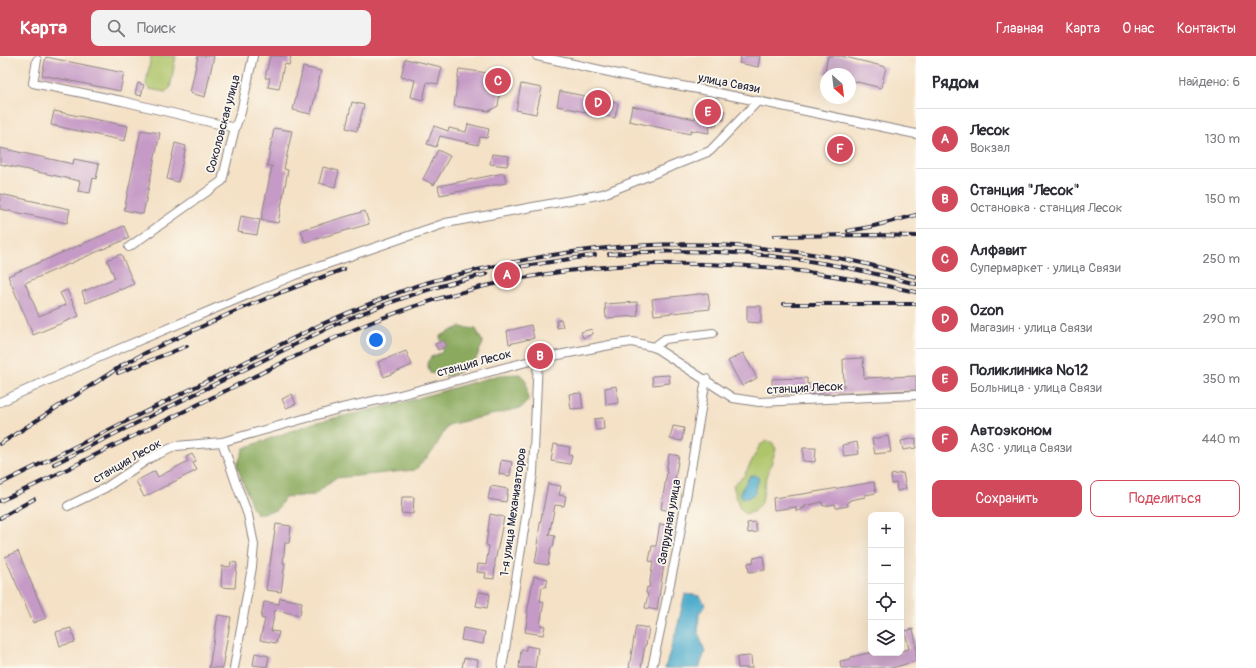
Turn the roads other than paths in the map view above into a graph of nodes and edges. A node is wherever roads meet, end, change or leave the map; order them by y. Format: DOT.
graph roads {
  1 [pos="253,56"];
  2 [pos="537,56"];
  3 [pos="568,59"];
  4 [pos="37,60"];
  5 [pos="758,101"];
  6 [pos="235,128"];
  7 [pos="916,134"];
  8 [pos="129,247"];
  9 [pos="713,334"];
  10 [pos="654,347"];
  11 [pos="538,359"];
  12 [pos="706,380"];
  13 [pos="916,395"];
  14 [pos="0,402"];
  15 [pos="222,442"];
  16 [pos="68,506"];
  17 [pos="234,668"];
  18 [pos="502,668"];
  19 [pos="652,668"];
  1 -- 6 [label="street, Соколовская улица"];
  2 -- 3 [label="street, улица Связи"];
  3 -- 5 [label="street, улица Связи"];
  4 -- 6 [label="street"];
  5 -- 7 [label="street, улица Связи"];
  5 -- 14 [label="street"];
  6 -- 8 [label="street, Соколовская улица"];
  9 -- 10 [label="street"];
  10 -- 11 [label="street, станция Лесок"];
  10 -- 12 [label="street, станция Лесок"];
  11 -- 15 [label="street, станция Лесок"];
  11 -- 18 [label="street, 1-я улица Механизаторов"];
  12 -- 13 [label="street, станция Лесок"];
  12 -- 19 [label="street, Запрудная улица"];
  15 -- 16 [label="street, станция Лесок"];
  15 -- 17 [label="street"];
}
